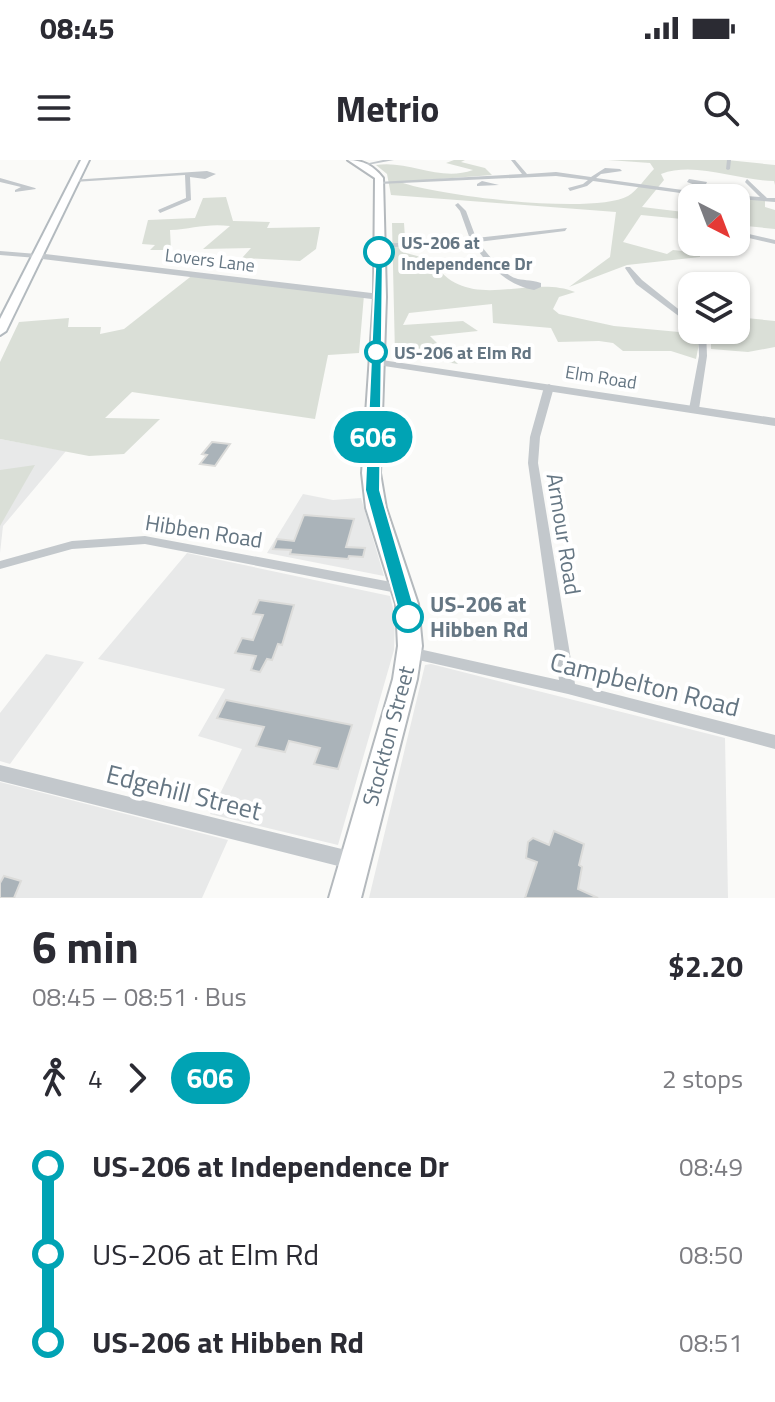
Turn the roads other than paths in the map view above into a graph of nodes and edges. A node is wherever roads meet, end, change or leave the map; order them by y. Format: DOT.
graph roads {
  1 [pos="85,160"];
  2 [pos="352,160"];
  3 [pos="392,160"];
  4 [pos="729,160"];
  5 [pos="513,161"];
  6 [pos="362,165"];
  7 [pos="728,169"];
  8 [pos="525,174"];
  9 [pos="597,175"];
  10 [pos="474,177"];
  11 [pos="0,180"];
  12 [pos="74,180"];
  13 [pos="747,181"];
  14 [pos="380,182"];
  15 [pos="484,183"];
  16 [pos="24,188"];
  17 [pos="570,189"];
  18 [pos="678,194"];
  19 [pos="750,200"];
  20 [pos="766,200"];
  21 [pos="775,200"];
  22 [pos="458,205"];
  23 [pos="160,211"];
  24 [pos="565,229"];
  25 [pos="750,236"];
  26 [pos="474,241"];
  27 [pos="775,242"];
  28 [pos="379,246"];
  29 [pos="0,253"];
  30 [pos="37,256"];
  31 [pos="628,268"];
  32 [pos="515,281"];
  33 [pos="380,297"];
  34 [pos="678,313"];
  35 [pos="0,331"];
  36 [pos="705,344"];
  37 [pos="375,362"];
  38 [pos="549,387"];
  39 [pos="694,409"];
  40 [pos="775,422"];
  41 [pos="0,565"];
  42 [pos="402,589"];
  43 [pos="410,653"];
  44 [pos="568,688"];
  45 [pos="775,742"];
  46 [pos="0,773"];
  47 [pos="355,861"];
  48 [pos="345,898"];
  1 -- 12 [label="main road"];
  2 -- 6 [label="highway"];
  3 -- 6 [label="street"];
  4 -- 7 [label="street"];
  5 -- 8 [label="street"];
  6 -- 14 [label="highway"];
  8 -- 9 [label="street"];
  8 -- 10 [label="street"];
  9 -- 17 [label="street"];
  9 -- 18 [label="street"];
  10 -- 14 [label="street"];
  10 -- 15 [label="street"];
  11 -- 16 [label="street"];
  12 -- 23 [label="street"];
  12 -- 30 [label="main road"];
  13 -- 20 [label="street"];
  14 -- 28 [label="highway, Stockton Street"];
  19 -- 20 [label="street"];
  20 -- 21 [label="street"];
  22 -- 26 [label="street"];
  24 -- 26 [label="street"];
  25 -- 27 [label="street"];
  26 -- 28 [label="street"];
  26 -- 32 [label="street"];
  28 -- 33 [label="highway, Stockton Street"];
  29 -- 30 [label="street"];
  30 -- 33 [label="street, Lovers Lane"];
  30 -- 35 [label="main road"];
  31 -- 34 [label="street"];
  33 -- 37 [label="highway, Stockton Street"];
  36 -- 39 [label="street"];
  37 -- 38 [label="street, Elm Road"];
  37 -- 42 [label="highway, Stockton Street"];
  38 -- 39 [label="street, Elm Road"];
  38 -- 44 [label="street, Armour Road"];
  39 -- 40 [label="street, Elm Road"];
  41 -- 42 [label="street, Hibben Road"];
  42 -- 43 [label="highway, Stockton Street"];
  43 -- 44 [label="street, Campbelton Road"];
  43 -- 47 [label="highway, Stockton Street"];
  44 -- 45 [label="street, Campbelton Road"];
  46 -- 47 [label="street, Edgehill Street"];
  47 -- 48 [label="highway, Stockton Street"];
}
